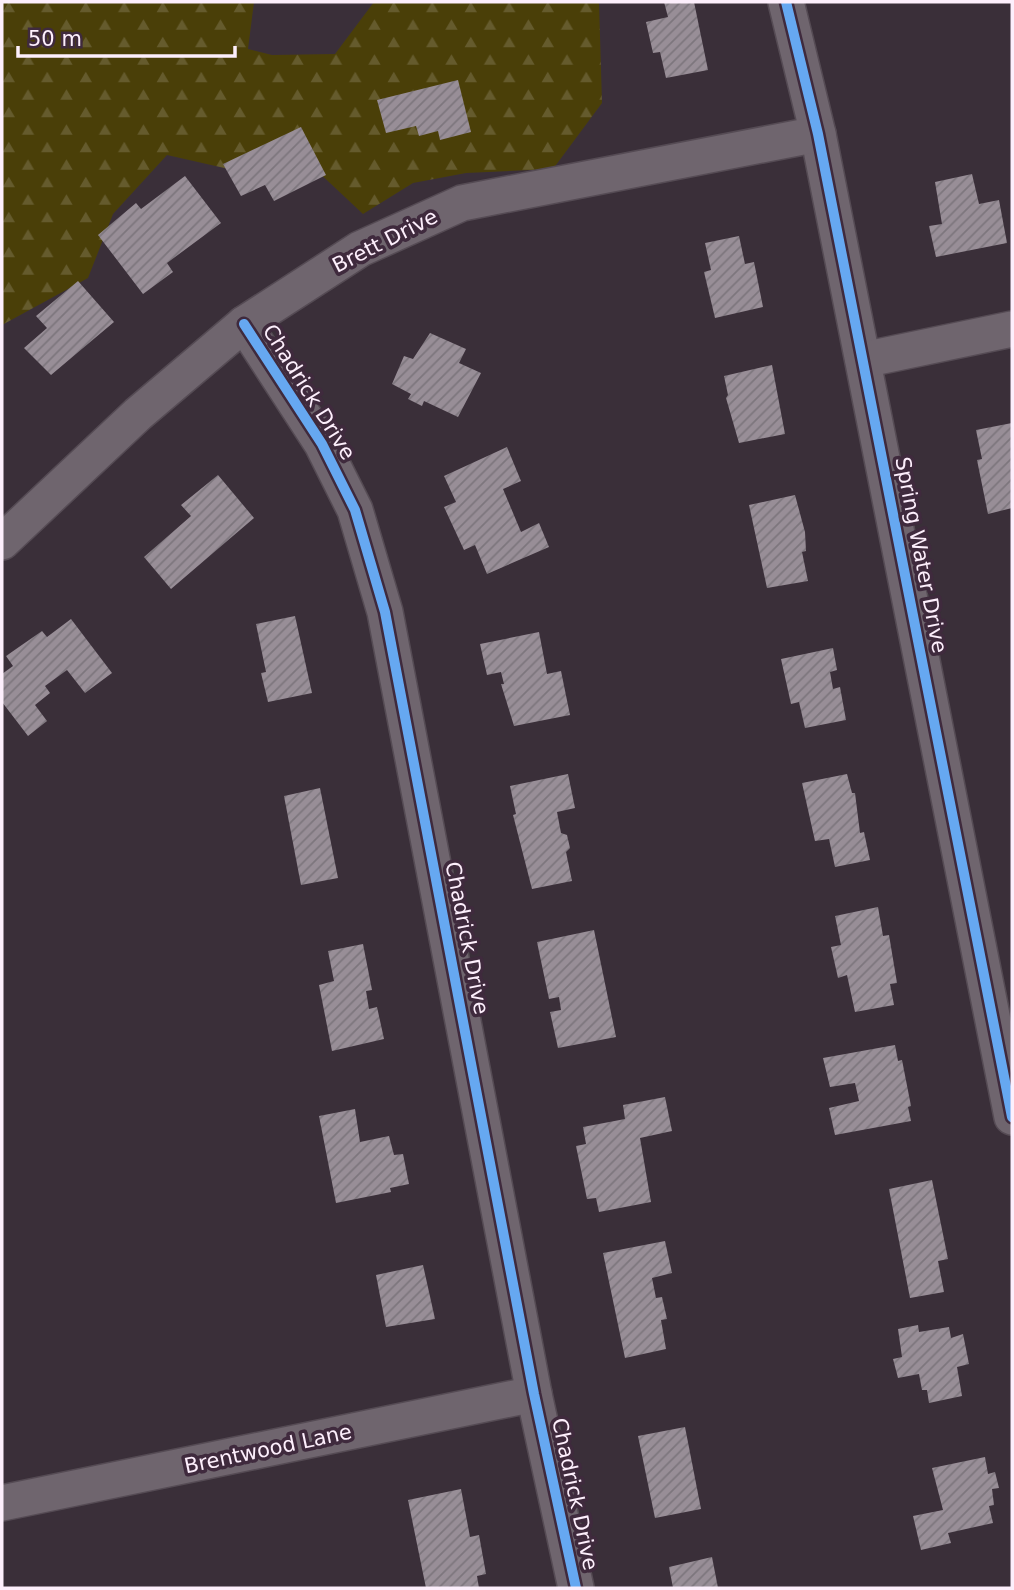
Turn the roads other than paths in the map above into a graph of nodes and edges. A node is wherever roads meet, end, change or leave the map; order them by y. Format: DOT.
graph roads {
  1 [pos="786,2"];
  2 [pos="818,135"];
  3 [pos="244,324"];
  4 [pos="1012,329"];
  5 [pos="863,360"];
  6 [pos="2,542"];
  7 [pos="1012,1117"];
  8 [pos="534,1394"];
  9 [pos="2,1503"];
  10 [pos="576,1588"];
  1 -- 2 [label="street, Spring Water Drive"];
  2 -- 3 [label="street, Brett Drive"];
  2 -- 5 [label="street, Spring Water Drive"];
  3 -- 6 [label="street, Brett Drive"];
  3 -- 8 [label="street, Chadrick Drive"];
  4 -- 5 [label="street"];
  5 -- 7 [label="street, Spring Water Drive"];
  8 -- 9 [label="street, Brentwood Lane"];
  8 -- 10 [label="street, Chadrick Drive"];
}
